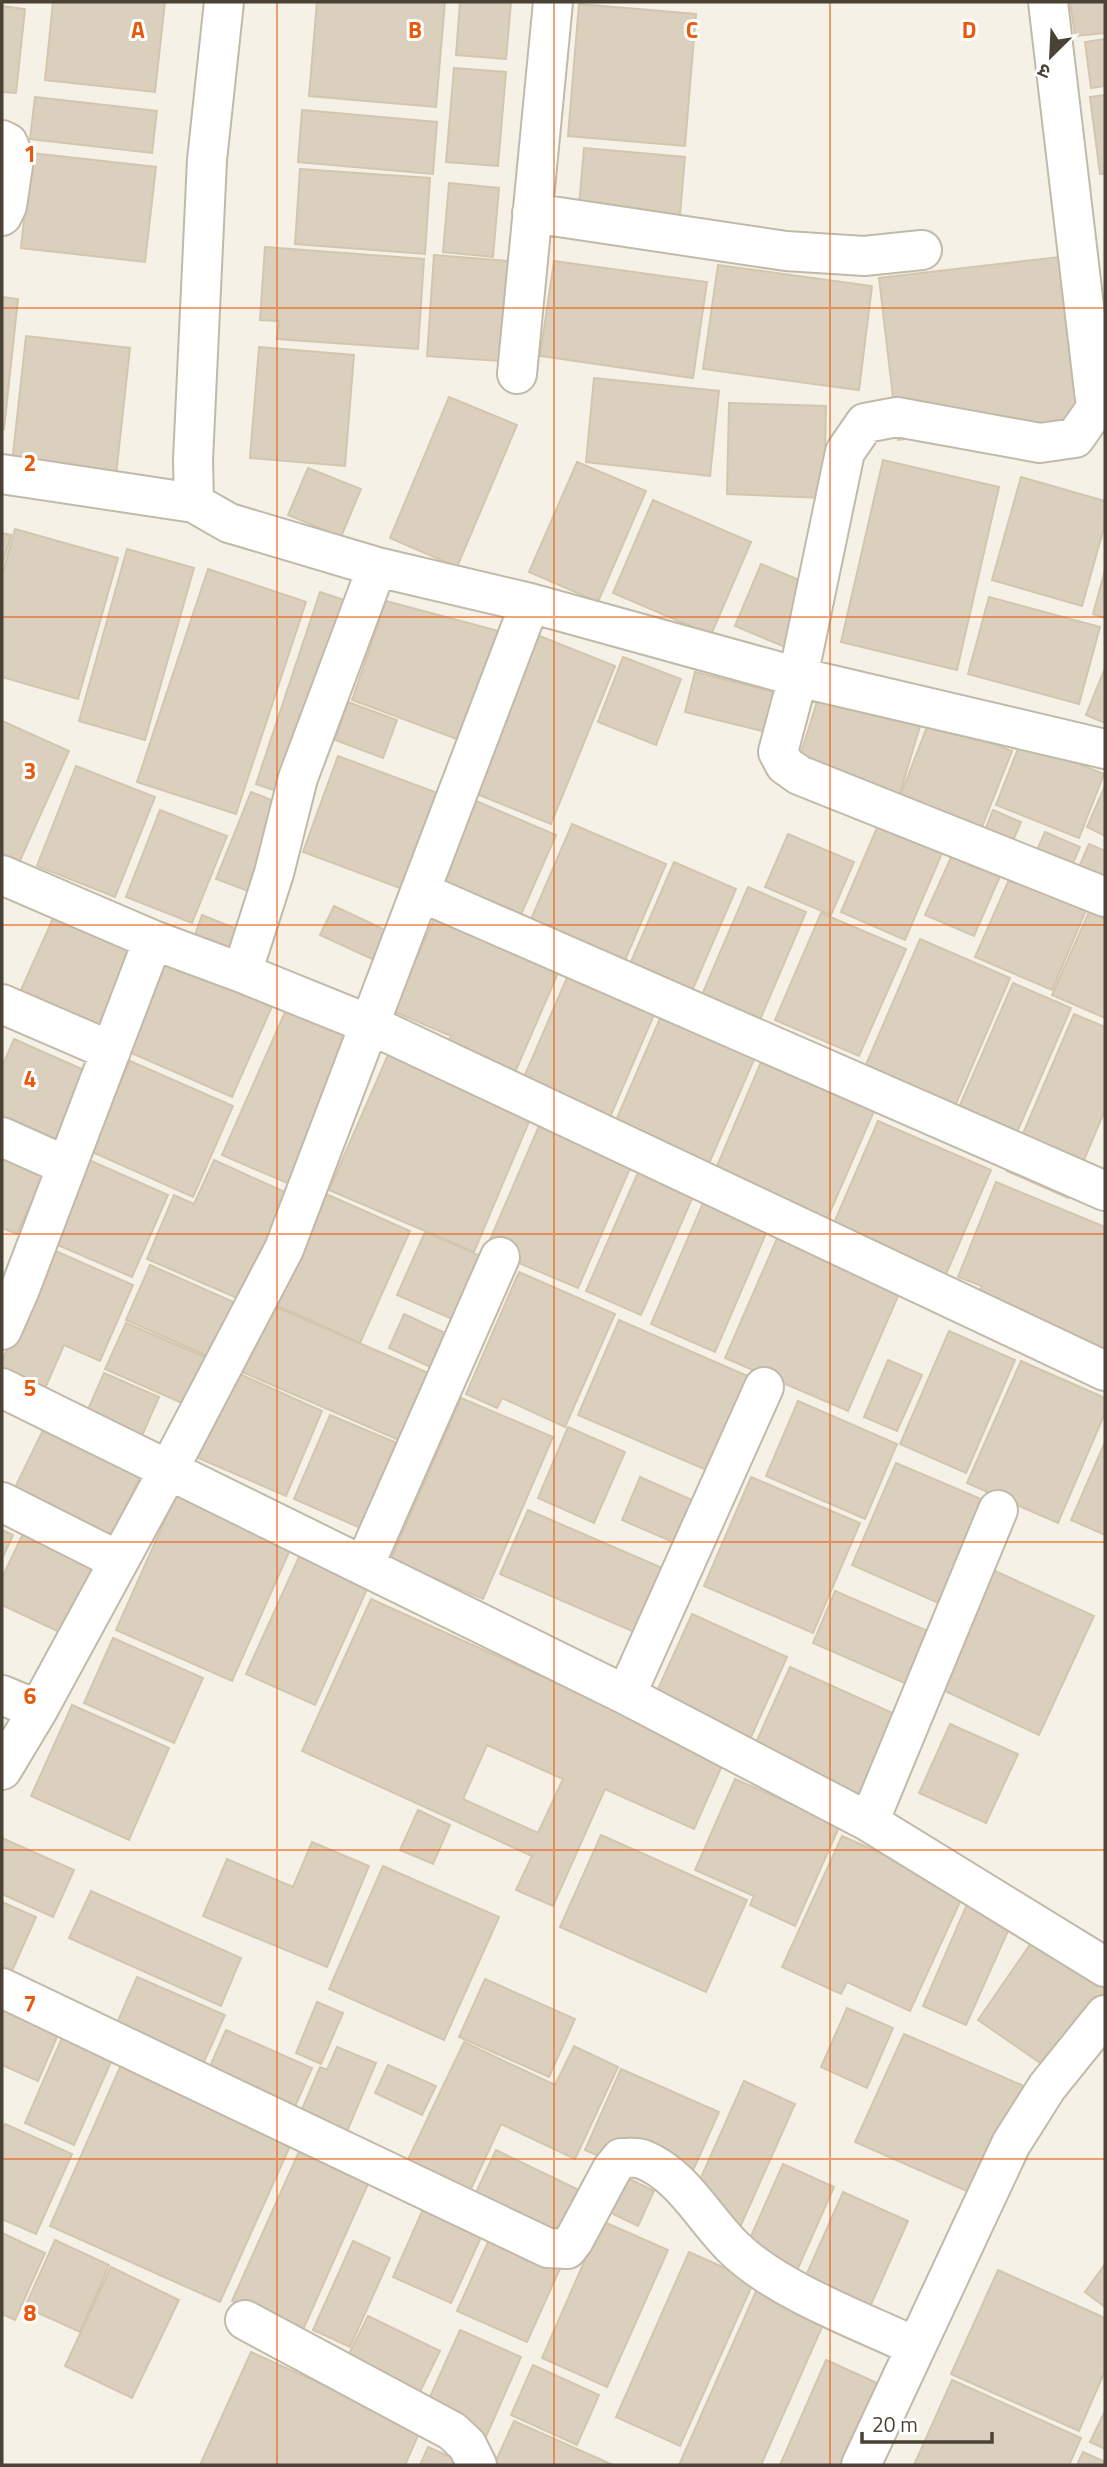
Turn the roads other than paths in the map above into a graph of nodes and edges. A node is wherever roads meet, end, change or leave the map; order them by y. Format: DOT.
graph roads {
  1 [pos="224,2"];
  2 [pos="553,2"];
  3 [pos="1048,2"];
  4 [pos="2,141"];
  5 [pos="532,213"];
  6 [pos="2,216"];
  7 [pos="922,250"];
  8 [pos="516,374"];
  9 [pos="2,474"];
  10 [pos="194,503"];
  11 [pos="377,566"];
  12 [pos="530,603"];
  13 [pos="798,677"];
  14 [pos="1105,749"];
  15 [pos="2,875"];
  16 [pos="421,891"];
  17 [pos="1105,897"];
  18 [pos="153,940"];
  19 [pos="242,973"];
  20 [pos="2,1004"];
  21 [pos="371,1025"];
  22 [pos="111,1051"];
  23 [pos="2,1137"];
  24 [pos="67,1166"];
  25 [pos="1105,1191"];
  26 [pos="500,1257"];
  27 [pos="11,1285"];
  28 [pos="2,1330"];
  29 [pos="1105,1371"];
  30 [pos="764,1387"];
  31 [pos="2,1388"];
  32 [pos="169,1469"];
  33 [pos="2,1502"];
  34 [pos="998,1510"];
  35 [pos="119,1561"];
  36 [pos="364,1566"];
  37 [pos="2,1695"];
  38 [pos="626,1695"];
  39 [pos="38,1710"];
  40 [pos="2,1770"];
  41 [pos="869,1822"];
  42 [pos="1105,1967"];
  43 [pos="2,1988"];
  44 [pos="1105,2015"];
  45 [pos="245,2319"];
  46 [pos="916,2347"];
  47 [pos="477,2465"];
  48 [pos="861,2465"];
  1 -- 10 [label="street"];
  2 -- 5 [label="street"];
  3 -- 13 [label="street"];
  4 -- 6 [label="street"];
  5 -- 7 [label="street"];
  5 -- 8 [label="street"];
  9 -- 10 [label="street"];
  10 -- 11 [label="street"];
  11 -- 12 [label="street"];
  11 -- 19 [label="street"];
  12 -- 13 [label="street"];
  12 -- 16 [label="street"];
  13 -- 14 [label="street"];
  13 -- 17 [label="street"];
  15 -- 18 [label="street"];
  16 -- 21 [label="street"];
  16 -- 25 [label="street"];
  18 -- 19 [label="street"];
  18 -- 22 [label="street"];
  19 -- 21 [label="street"];
  20 -- 22 [label="street"];
  21 -- 29 [label="street"];
  21 -- 32 [label="street"];
  22 -- 24 [label="street"];
  23 -- 24 [label="street"];
  24 -- 27 [label="street"];
  26 -- 36 [label="street"];
  27 -- 28 [label="street"];
  30 -- 38 [label="street"];
  31 -- 32 [label="street"];
  32 -- 35 [label="street"];
  32 -- 36 [label="street"];
  33 -- 35 [label="street"];
  34 -- 41 [label="street"];
  35 -- 39 [label="street"];
  36 -- 38 [label="street"];
  37 -- 39 [label="street"];
  38 -- 41 [label="street"];
  39 -- 40 [label="street"];
  41 -- 42 [label="street"];
  43 -- 46 [label="street"];
  44 -- 46 [label="street"];
  45 -- 47 [label="street"];
  46 -- 48 [label="street"];
}
